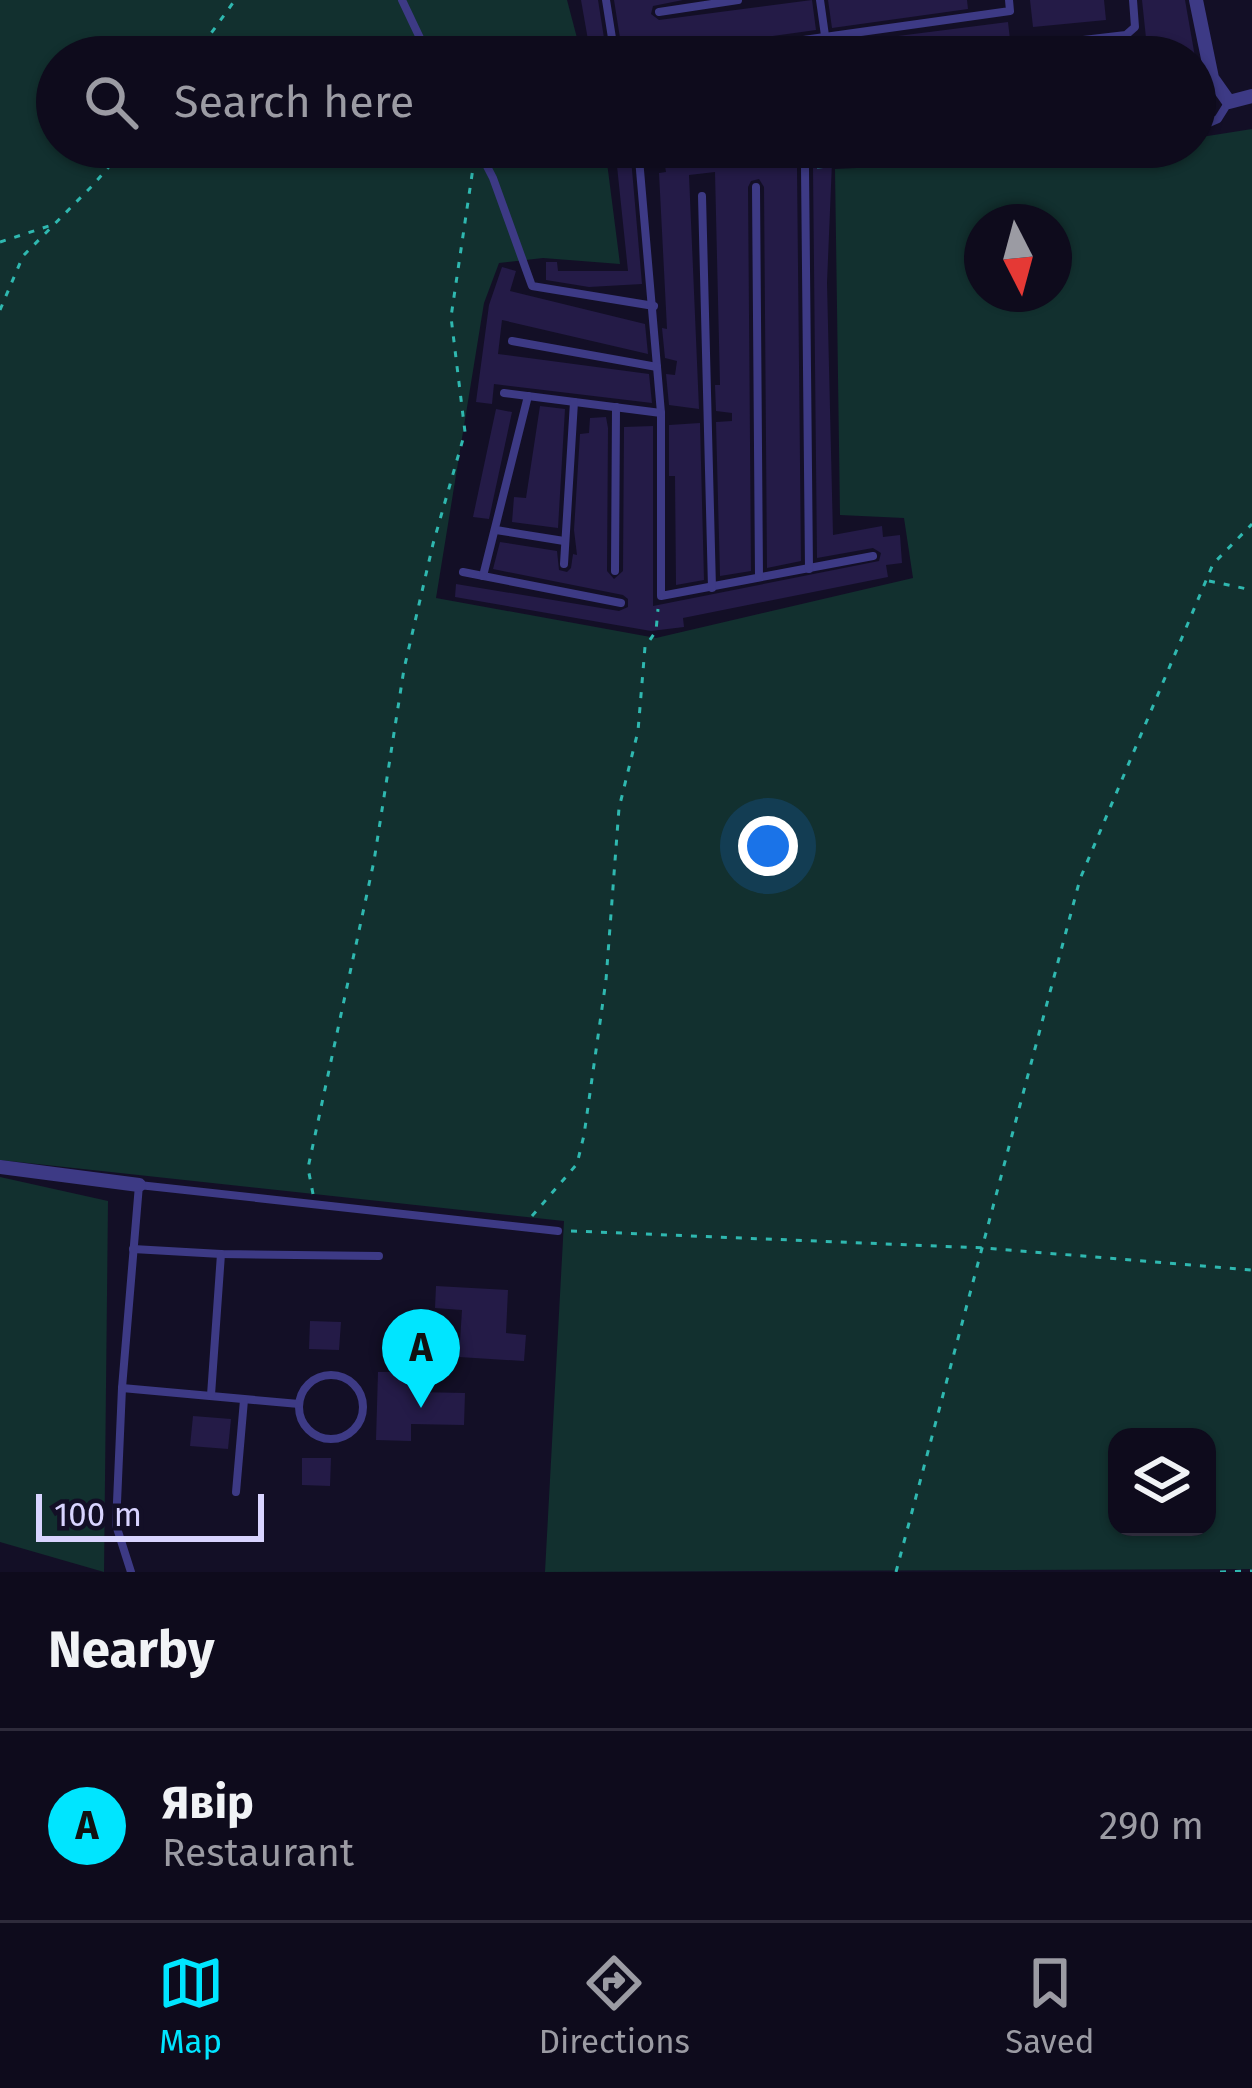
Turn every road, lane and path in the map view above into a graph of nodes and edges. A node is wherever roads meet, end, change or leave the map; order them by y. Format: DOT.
graph roads {
  1 [pos="235,0"];
  2 [pos="402,0"];
  3 [pos="606,0"];
  4 [pos="738,0"];
  5 [pos="820,0"];
  6 [pos="1009,0"];
  7 [pos="1133,0"];
  8 [pos="1196,0"];
  9 [pos="659,12"];
  10 [pos="209,36"];
  11 [pos="419,36"];
  12 [pos="612,36"];
  13 [pos="826,36"];
  14 [pos="1117,36"];
  15 [pos="1204,36"];
  16 [pos="1216,82"];
  17 [pos="1252,96"];
  18 [pos="1229,102"];
  19 [pos="1216,120"];
  20 [pos="108,168"];
  21 [pos="473,168"];
  22 [pos="488,168"];
  23 [pos="642,168"];
  24 [pos="805,168"];
  25 [pos="756,187"];
  26 [pos="702,196"];
  27 [pos="50,226"];
  28 [pos="0,242"];
  29 [pos="654,306"];
  30 [pos="0,310"];
  31 [pos="512,341"];
  32 [pos="658,367"];
  33 [pos="503,393"];
  34 [pos="528,396"];
  35 [pos="574,402"];
  36 [pos="616,407"];
  37 [pos="661,412"];
  38 [pos="1252,524"];
  39 [pos="496,530"];
  40 [pos="564,542"];
  41 [pos="873,556"];
  42 [pos="563,564"];
  43 [pos="809,569"];
  44 [pos="615,571"];
  45 [pos="463,572"];
  46 [pos="483,576"];
  47 [pos="759,577"];
  48 [pos="1208,580"];
  49 [pos="712,587"];
  50 [pos="1252,590"];
  51 [pos="661,596"];
  52 [pos="621,603"];
  53 [pos="0,1167"];
  54 [pos="140,1185"];
  55 [pos="315,1204"];
  56 [pos="522,1227"];
  57 [pos="558,1231"];
  58 [pos="985,1248"];
  59 [pos="133,1249"];
  60 [pos="221,1254"];
  61 [pos="379,1256"];
  62 [pos="1252,1270"];
  63 [pos="122,1388"];
  64 [pos="212,1395"];
  65 [pos="244,1400"];
  66 [pos="299,1404"];
  67 [pos="236,1492"];
  68 [pos="1252,1571"];
  69 [pos="131,1572"];
  70 [pos="896,1572"];
  71 [pos="1220,1572"];
  1 -- 10 [label="path"];
  2 -- 11 [label="lane"];
  3 -- 12 [label="lane"];
  4 -- 9 [label="lane"];
  5 -- 13 [label="lane"];
  6 -- 13 [label="lane"];
  7 -- 14 [label="lane"];
  8 -- 15 [label="street"];
  16 -- 18 [label="street"];
  17 -- 18 [label="street"];
  18 -- 19 [label="lane"];
  20 -- 27 [label="path"];
  21 -- 55 [label="path"];
  22 -- 29 [label="lane"];
  23 -- 29 [label="lane"];
  24 -- 43 [label="lane"];
  25 -- 47 [label="lane"];
  26 -- 49 [label="lane"];
  27 -- 28 [label="path"];
  27 -- 30 [label="path"];
  29 -- 32 [label="lane"];
  31 -- 32 [label="lane"];
  32 -- 37 [label="lane"];
  33 -- 34 [label="lane"];
  34 -- 35 [label="lane"];
  34 -- 39 [label="lane"];
  35 -- 36 [label="lane"];
  35 -- 40 [label="lane"];
  36 -- 37 [label="lane"];
  36 -- 44 [label="lane"];
  37 -- 51 [label="lane"];
  38 -- 48 [label="path"];
  39 -- 40 [label="lane"];
  39 -- 46 [label="lane"];
  40 -- 42 [label="lane"];
  41 -- 43 [label="lane"];
  43 -- 47 [label="lane"];
  45 -- 46 [label="lane"];
  46 -- 52 [label="lane"];
  47 -- 49 [label="lane"];
  48 -- 50 [label="path"];
  48 -- 58 [label="path"];
  49 -- 51 [label="lane"];
  51 -- 56 [label="path"];
  53 -- 54 [label="street"];
  54 -- 55 [label="lane"];
  54 -- 59 [label="lane"];
  55 -- 56 [label="lane"];
  56 -- 57 [label="lane"];
  57 -- 58 [label="path"];
  58 -- 62 [label="path"];
  58 -- 70 [label="path"];
  59 -- 60 [label="lane"];
  59 -- 63 [label="lane"];
  60 -- 61 [label="lane"];
  60 -- 64 [label="lane"];
  63 -- 64 [label="lane"];
  63 -- 69 [label="lane"];
  64 -- 65 [label="lane"];
  65 -- 66 [label="lane"];
  65 -- 67 [label="lane"];
  66 -- 66 [label="lane"];
  68 -- 71 [label="path"];
}
